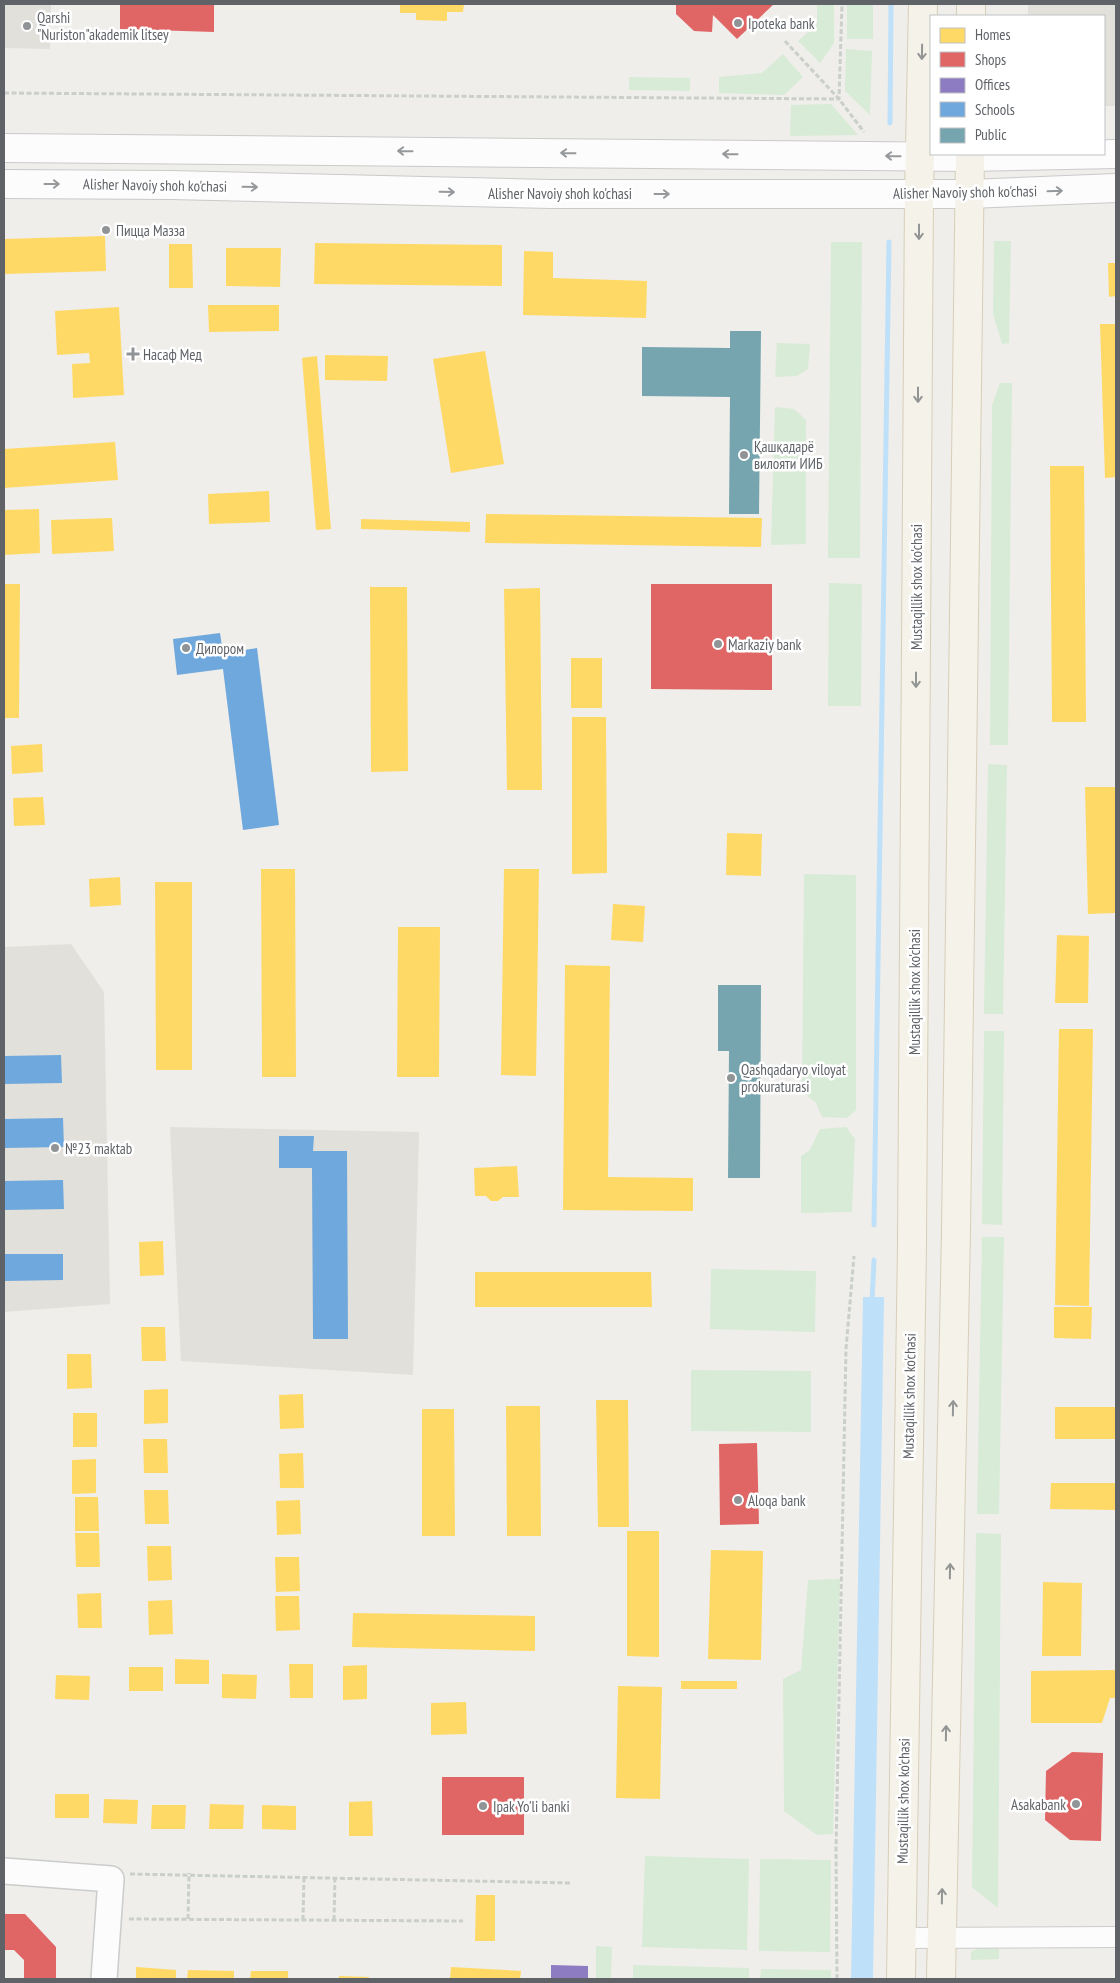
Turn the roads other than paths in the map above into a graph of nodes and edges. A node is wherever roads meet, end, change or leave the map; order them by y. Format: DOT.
graph roads {
  1 [pos="923,4"];
  2 [pos="4,148"];
  3 [pos="970,155"];
  4 [pos="920,156"];
  5 [pos="4,184"];
  6 [pos="1116,188"];
  7 [pos="919,194"];
  8 [pos="970,194"];
  9 [pos="4,1871"];
  10 [pos="1116,1937"];
  11 [pos="902,1938"];
  12 [pos="941,1938"];
  13 [pos="104,1979"];
  14 [pos="901,1979"];
  15 [pos="941,1979"];
  1 -- 4 [label="main road, Mustaqillik shox ko'chasi, one-way"];
  4 -- 2 [label="main road, one-way"];
  3 -- 4 [label="main road"];
  3 -- 8 [label="main road"];
  4 -- 7 [label="main road, Mustaqillik shox ko'chasi"];
  5 -- 7 [label="main road, Alisher Navoiy shoh ko'chasi, one-way"];
  8 -- 6 [label="main road, Alisher Navoiy shoh ko'chasi, one-way"];
  7 -- 8 [label="main road, Alisher Navoiy shoh ko'chasi"];
  7 -- 11 [label="main road, Mustaqillik shox ko'chasi, one-way"];
  12 -- 8 [label="main road, one-way"];
  9 -- 13 [label="street"];
  10 -- 12 [label="street"];
  11 -- 12 [label="street"];
  11 -- 14 [label="main road, Mustaqillik shox ko'chasi"];
  12 -- 15 [label="main road"];
}
